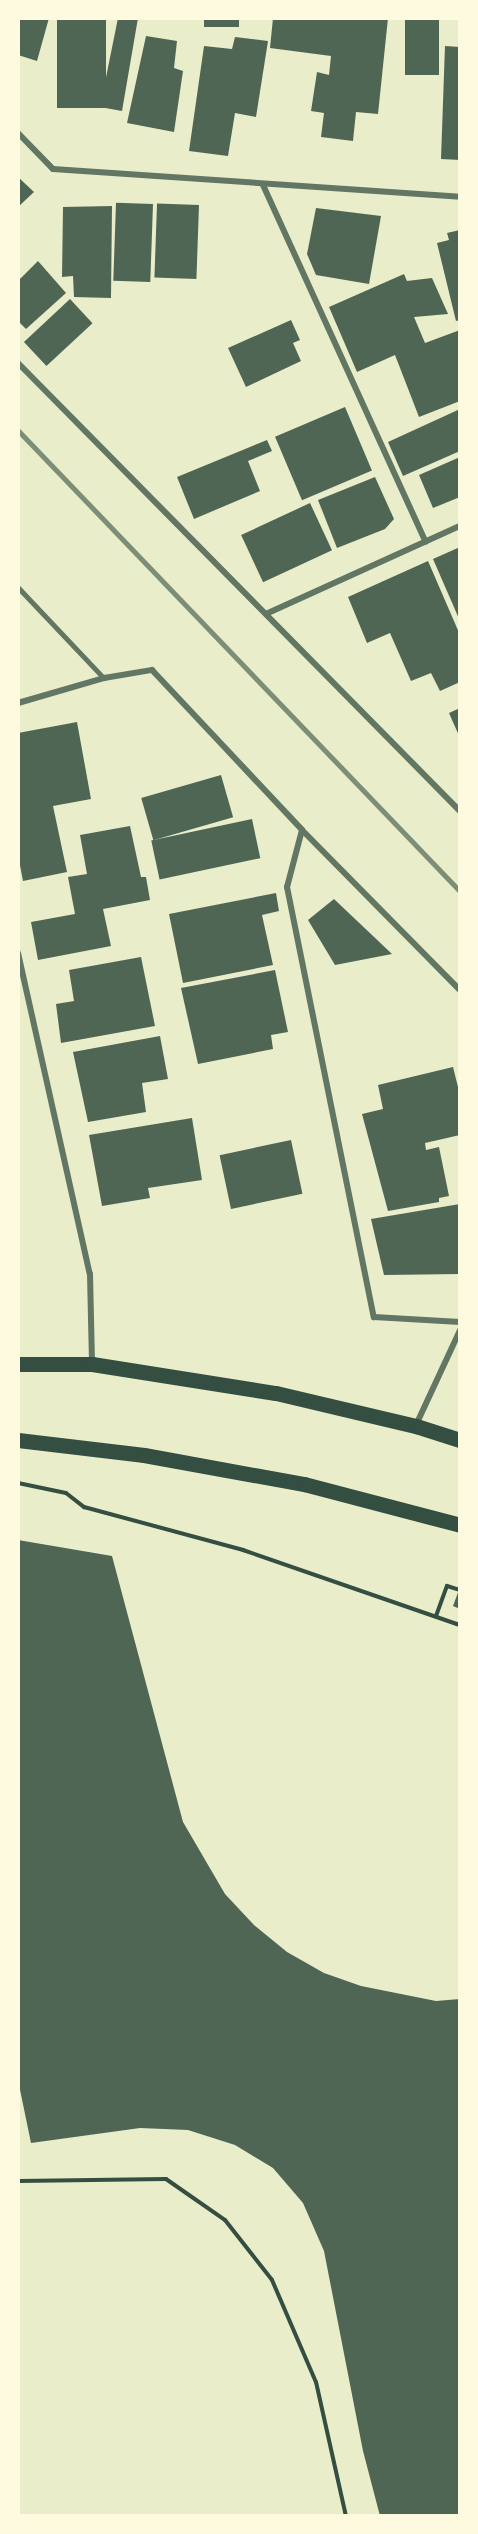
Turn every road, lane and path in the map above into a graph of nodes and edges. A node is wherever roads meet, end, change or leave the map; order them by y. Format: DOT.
graph roads {
  1 [pos="18,133"];
  2 [pos="263,185"];
  3 [pos="460,197"];
  4 [pos="18,363"];
  5 [pos="460,526"];
  6 [pos="426,542"];
  7 [pos="18,588"];
  8 [pos="268,613"];
  9 [pos="104,678"];
  10 [pos="18,703"];
  11 [pos="460,811"];
  12 [pos="302,830"];
  13 [pos="18,953"];
  14 [pos="460,990"];
  15 [pos="460,1322"];
  16 [pos="460,1330"];
  17 [pos="18,1364"];
  18 [pos="92,1364"];
  19 [pos="416,1426"];
  20 [pos="460,1432"];
  21 [pos="18,1440"];
  22 [pos="460,1440"];
  23 [pos="18,1483"];
  24 [pos="460,1525"];
  25 [pos="460,1590"];
  26 [pos="436,1616"];
  27 [pos="460,1625"];
  28 [pos="18,2181"];
  29 [pos="346,2516"];
  1 -- 2 [label="street"];
  2 -- 3 [label="street"];
  2 -- 6 [label="street"];
  4 -- 8 [label="street"];
  5 -- 6 [label="street"];
  6 -- 8 [label="street"];
  7 -- 9 [label="lane"];
  8 -- 11 [label="street"];
  9 -- 10 [label="street"];
  9 -- 12 [label="street"];
  12 -- 14 [label="street"];
  12 -- 15 [label="street"];
  13 -- 18 [label="street"];
  16 -- 19 [label="street"];
  17 -- 18 [label="main road"];
  18 -- 19 [label="main road"];
  19 -- 20 [label="main road"];
  19 -- 22 [label="main road"];
  21 -- 24 [label="main road"];
  23 -- 26 [label="path"];
  25 -- 26 [label="path"];
  26 -- 27 [label="path"];
  28 -- 29 [label="path"];
}
